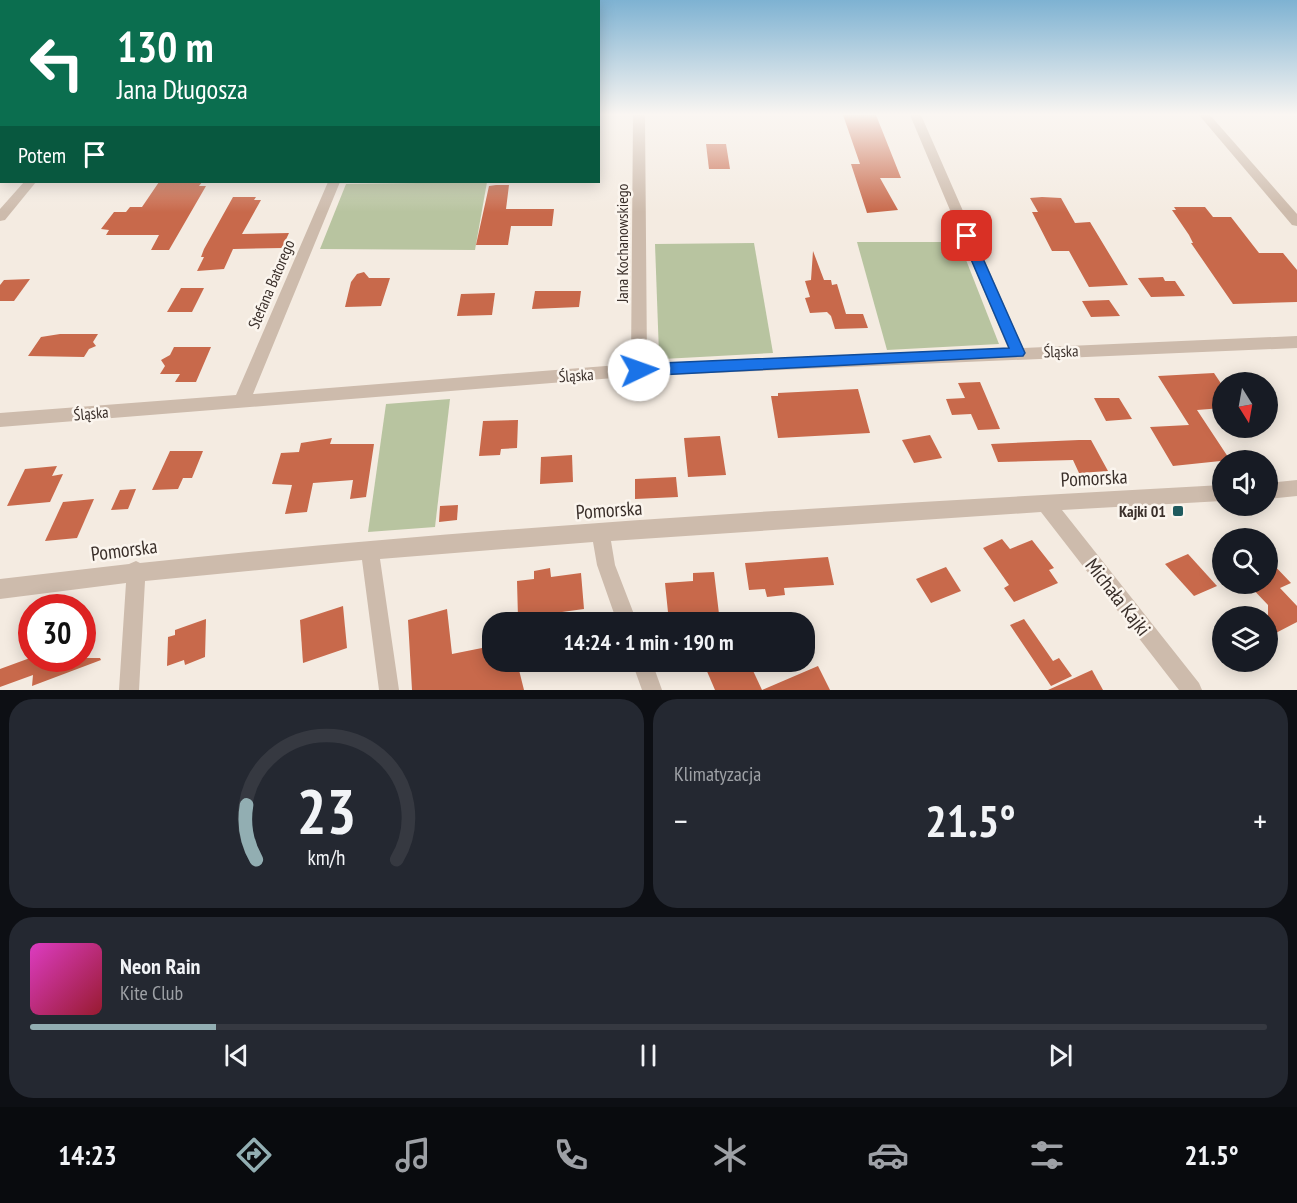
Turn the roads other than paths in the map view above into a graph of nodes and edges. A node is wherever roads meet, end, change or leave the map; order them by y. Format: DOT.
graph roads {
  1 [pos="639,147"];
  2 [pos="929,147"];
  3 [pos="1232,147"];
  4 [pos="29,183"];
  5 [pos="334,183"];
  6 [pos="0,217"];
  7 [pos="1297,222"];
  8 [pos="1297,342"];
  9 [pos="1018,353"];
  10 [pos="639,370"];
  11 [pos="242,400"];
  12 [pos="0,420"];
  13 [pos="1297,488"];
  14 [pos="1278,490"];
  15 [pos="1212,494"];
  16 [pos="1044,503"];
  17 [pos="601,533"];
  18 [pos="370,550"];
  19 [pos="136,570"];
  20 [pos="0,589"];
  21 [pos="623,612"];
  22 [pos="646,672"];
  23 [pos="129,690"];
  24 [pos="389,690"];
  25 [pos="652,690"];
  26 [pos="1192,690"];
  1 -- 10 [label="street, Jana Kochanowskiego"];
  2 -- 9 [label="street"];
  3 -- 7 [label="street"];
  4 -- 6 [label="street"];
  5 -- 11 [label="street, Stefana Batorego"];
  8 -- 9 [label="street, Śląska"];
  9 -- 10 [label="street, Śląska"];
  10 -- 11 [label="street, Śląska"];
  11 -- 12 [label="street, Śląska"];
  13 -- 14 [label="street"];
  15 -- 16 [label="street, Pomorska"];
  16 -- 17 [label="street, Pomorska"];
  16 -- 26 [label="street, Michała Kajki"];
  17 -- 18 [label="street, Pomorska"];
  17 -- 21 [label="street"];
  18 -- 19 [label="street, Pomorska"];
  18 -- 24 [label="street"];
  19 -- 20 [label="street, Pomorska"];
  19 -- 23 [label="street"];
  22 -- 25 [label="street"];
}
